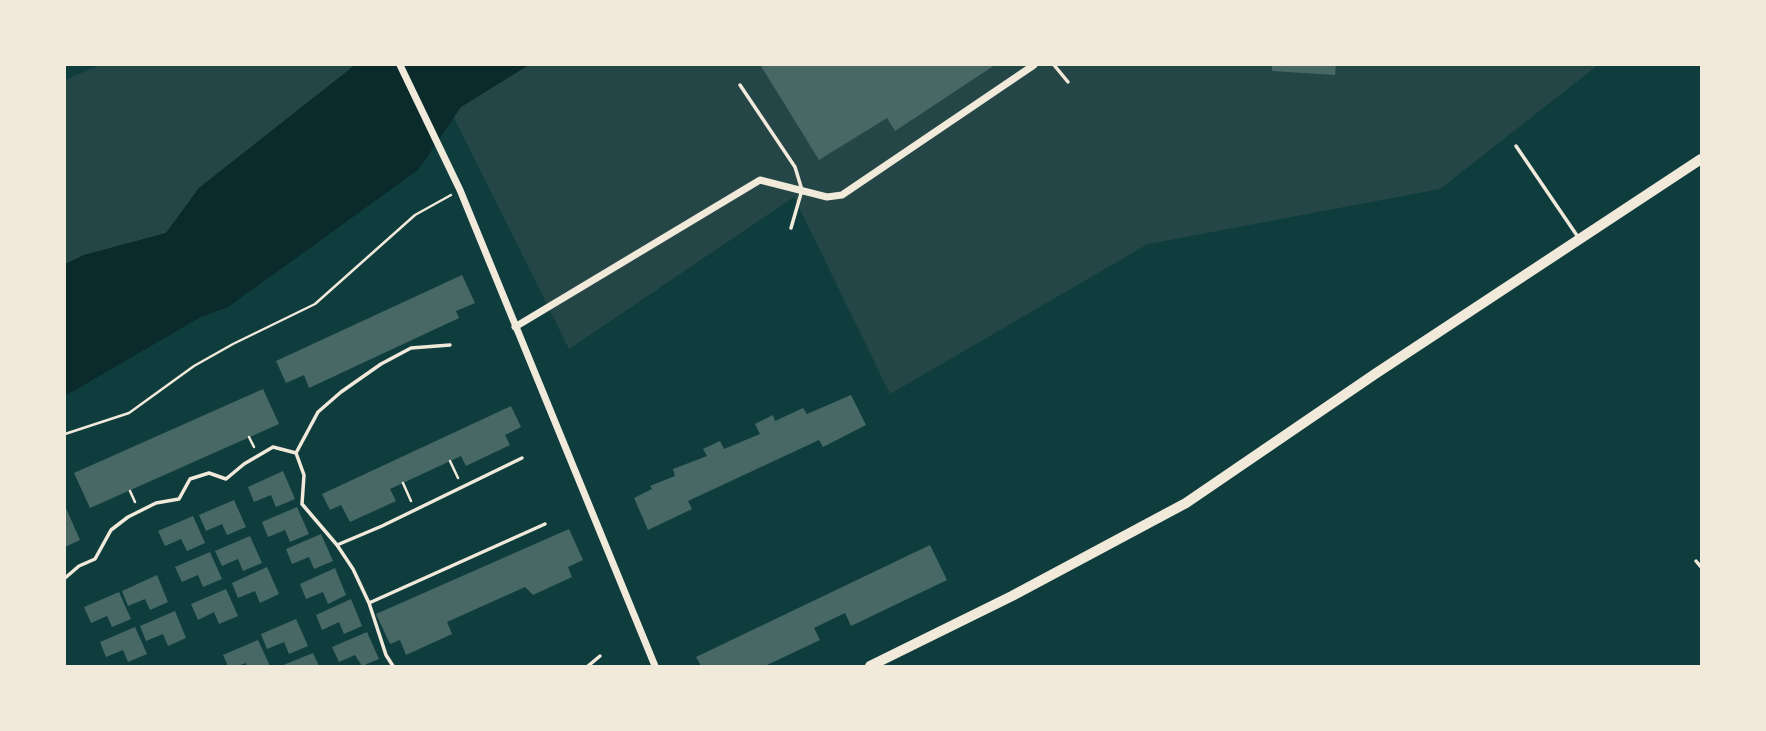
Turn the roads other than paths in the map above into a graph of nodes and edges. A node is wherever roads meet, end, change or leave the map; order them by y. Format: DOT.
graph roads {
  1 [pos="400,65"];
  2 [pos="1034,65"];
  3 [pos="1054,65"];
  4 [pos="1068,82"];
  5 [pos="740,85"];
  6 [pos="1516,146"];
  7 [pos="1701,159"];
  8 [pos="802,190"];
  9 [pos="791,228"];
  10 [pos="1580,239"];
  11 [pos="515,327"];
  12 [pos="450,345"];
  13 [pos="296,453"];
  14 [pos="522,458"];
  15 [pos="545,524"];
  16 [pos="337,545"];
  17 [pos="1696,561"];
  18 [pos="1701,567"];
  19 [pos="65,578"];
  20 [pos="369,603"];
  21 [pos="600,656"];
  22 [pos="393,666"];
  23 [pos="589,666"];
  24 [pos="655,666"];
  25 [pos="870,666"];
  1 -- 11 [label="street"];
  2 -- 8 [label="street"];
  3 -- 4 [label="lane"];
  5 -- 8 [label="lane"];
  6 -- 10 [label="lane"];
  7 -- 10 [label="street"];
  8 -- 9 [label="lane"];
  8 -- 11 [label="street"];
  10 -- 25 [label="street"];
  11 -- 24 [label="street"];
  12 -- 13 [label="lane"];
  13 -- 16 [label="lane"];
  13 -- 19 [label="lane"];
  14 -- 16 [label="lane"];
  15 -- 20 [label="lane"];
  16 -- 20 [label="lane"];
  17 -- 18 [label="lane"];
  20 -- 22 [label="lane"];
  21 -- 23 [label="lane"];
}
